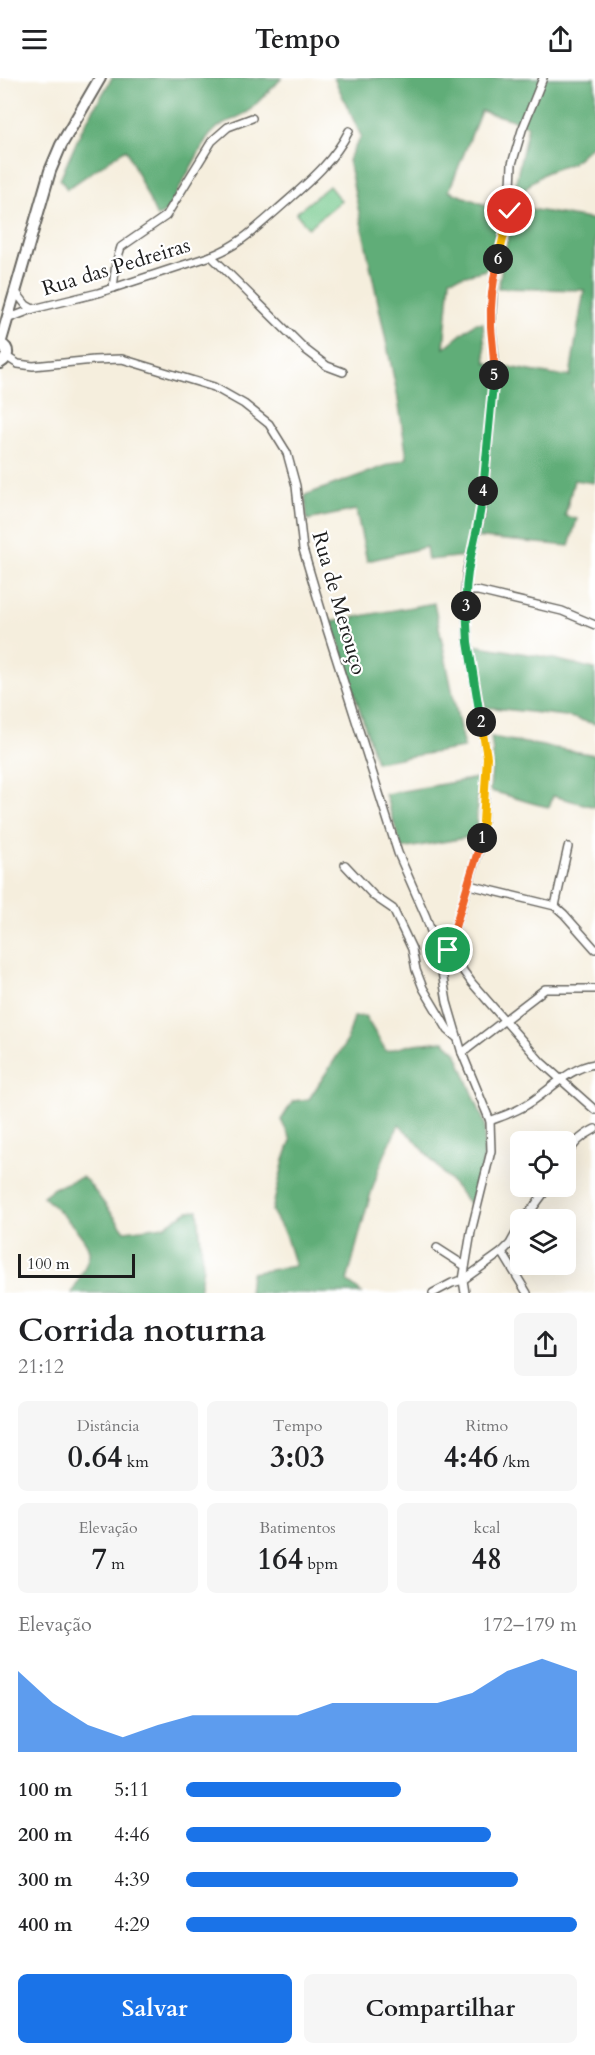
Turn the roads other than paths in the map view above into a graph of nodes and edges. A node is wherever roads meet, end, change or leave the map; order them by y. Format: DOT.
graph roads {
  1 [pos="100,78"];
  2 [pos="543,78"];
  3 [pos="252,118"];
  4 [pos="349,131"];
  5 [pos="211,256"];
  6 [pos="113,288"];
  7 [pos="15,291"];
  8 [pos="33,309"];
  9 [pos="6,319"];
  10 [pos="0,344"];
  11 [pos="3,360"];
  12 [pos="343,372"];
  13 [pos="465,591"];
  14 [pos="595,625"];
  15 [pos="568,847"];
  16 [pos="345,865"];
  17 [pos="469,885"];
  18 [pos="555,906"];
  19 [pos="595,949"];
  20 [pos="448,950"];
  21 [pos="439,954"];
  22 [pos="595,989"];
  23 [pos="504,1020"];
  24 [pos="457,1037"];
  25 [pos="462,1053"];
  26 [pos="595,1064"];
  27 [pos="561,1080"];
  28 [pos="595,1110"];
  29 [pos="490,1121"];
  30 [pos="595,1128"];
  31 [pos="576,1143"];
  32 [pos="510,1244"];
  33 [pos="437,1248"];
  34 [pos="502,1252"];
  35 [pos="465,1266"];
  36 [pos="463,1280"];
  37 [pos="433,1293"];
  38 [pos="465,1293"];
  39 [pos="527,1293"];
  1 -- 7 [label="street"];
  2 -- 13 [label="street"];
  3 -- 6 [label="street"];
  4 -- 5 [label="street"];
  5 -- 6 [label="street, Rua das Pedreiras"];
  5 -- 12 [label="street, Rua das Pedreiras"];
  6 -- 8 [label="street, Rua das Pedreiras"];
  7 -- 8 [label="street, Rua das Pedreiras"];
  7 -- 9 [label="street"];
  8 -- 9 [label="street, Rua das Pedreiras"];
  9 -- 10 [label="street"];
  10 -- 11 [label="street"];
  11 -- 21 [label="street, Rua de Merouço"];
  13 -- 14 [label="street"];
  13 -- 17 [label="street"];
  15 -- 18 [label="street"];
  16 -- 24 [label="street"];
  17 -- 18 [label="street"];
  17 -- 20 [label="street"];
  18 -- 19 [label="street"];
  20 -- 21 [label="street"];
  20 -- 23 [label="street"];
  21 -- 24 [label="street, Rua de Merouço"];
  22 -- 23 [label="street"];
  23 -- 25 [label="street"];
  23 -- 27 [label="street"];
  24 -- 25 [label="street, Rua de Merouço"];
  25 -- 29 [label="street, Rua de Merouço"];
  26 -- 27 [label="street"];
  27 -- 28 [label="street"];
  27 -- 29 [label="street"];
  29 -- 35 [label="street"];
  30 -- 31 [label="street"];
  32 -- 34 [label="street"];
  33 -- 35 [label="street"];
  34 -- 36 [label="street"];
  34 -- 39 [label="street"];
  35 -- 36 [label="street"];
  36 -- 37 [label="street"];
  36 -- 38 [label="street"];
}
